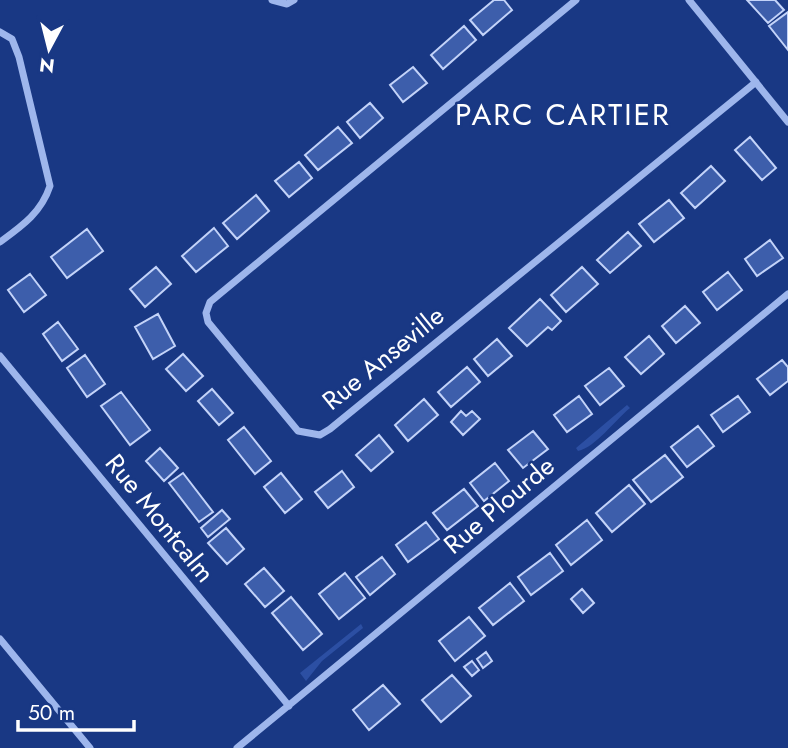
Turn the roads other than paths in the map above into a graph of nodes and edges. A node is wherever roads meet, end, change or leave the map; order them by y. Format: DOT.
graph roads {
  1 [pos="272,0"];
  2 [pos="294,0"];
  3 [pos="576,0"];
  4 [pos="689,0"];
  5 [pos="0,32"];
  6 [pos="756,82"];
  7 [pos="788,122"];
  8 [pos="0,242"];
  9 [pos="788,294"];
  10 [pos="0,356"];
  11 [pos="0,639"];
  12 [pos="289,706"];
  13 [pos="90,748"];
  14 [pos="237,748"];
  1 -- 2 [label="street"];
  3 -- 6 [label="street, Rue Anseville"];
  4 -- 6 [label="street"];
  5 -- 8 [label="street"];
  6 -- 7 [label="street"];
  9 -- 12 [label="street, Rue Plourde"];
  10 -- 12 [label="street, Rue Montcalm"];
  11 -- 13 [label="street"];
  12 -- 14 [label="street, Rue Plourde"];
}
